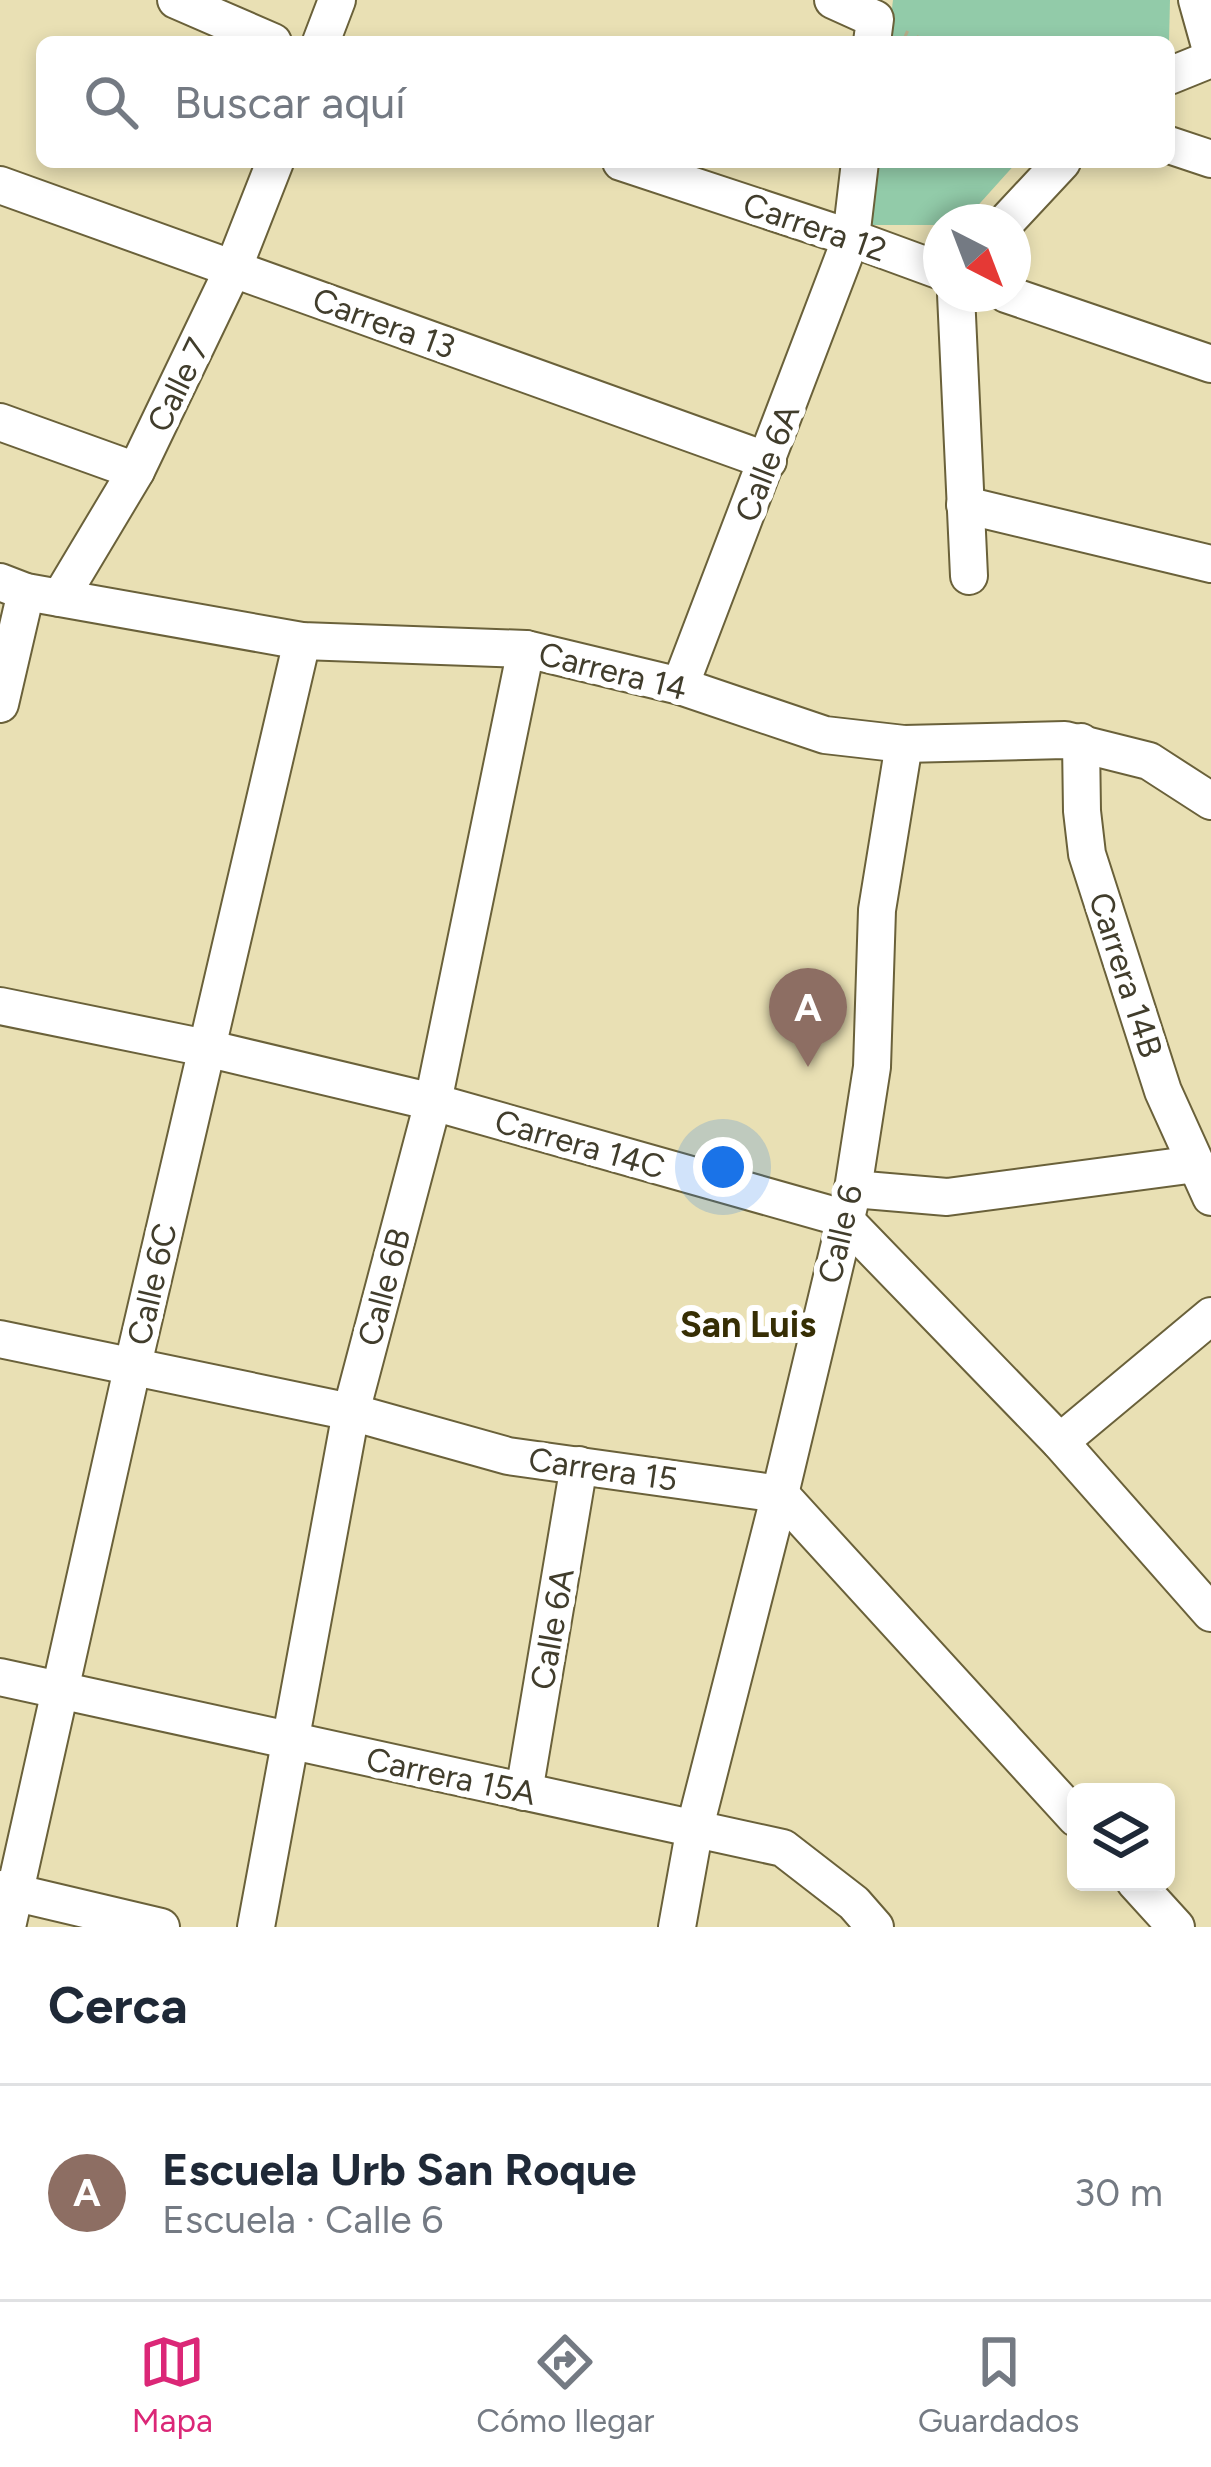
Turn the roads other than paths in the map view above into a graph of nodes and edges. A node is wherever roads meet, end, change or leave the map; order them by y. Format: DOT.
graph roads {
  1 [pos="176,0"];
  2 [pos="338,0"];
  3 [pos="833,0"];
  4 [pos="1197,0"];
  5 [pos="259,36"];
  6 [pos="323,36"];
  7 [pos="873,36"];
  8 [pos="1211,54"];
  9 [pos="1175,73"];
  10 [pos="1175,147"];
  11 [pos="1211,159"];
  12 [pos="273,168"];
  13 [pos="639,168"];
  14 [pos="859,168"];
  15 [pos="1056,168"];
  16 [pos="0,185"];
  17 [pos="1023,204"];
  18 [pos="851,238"];
  19 [pos="923,264"];
  20 [pos="233,269"];
  21 [pos="1031,303"];
  22 [pos="957,312"];
  23 [pos="1211,364"];
  24 [pos="0,422"];
  25 [pos="768,461"];
  26 [pos="136,471"];
  27 [pos="965,505"];
  28 [pos="1211,564"];
  29 [pos="969,577"];
  30 [pos="29,590"];
  31 [pos="302,641"];
  32 [pos="526,649"];
  33 [pos="680,686"];
  34 [pos="0,704"];
  35 [pos="1081,742"];
  36 [pos="904,744"];
  37 [pos="1211,801"];
  38 [pos="0,1006"];
  39 [pos="206,1048"];
  40 [pos="433,1102"];
  41 [pos="1204,1181"];
  42 [pos="848,1204"];
  43 [pos="1211,1316"];
  44 [pos="0,1339"];
  45 [pos="1174,1345"];
  46 [pos="1211,1352"];
  47 [pos="132,1369"];
  48 [pos="351,1412"];
  49 [pos="1060,1442"];
  50 [pos="579,1465"];
  51 [pos="780,1494"];
  52 [pos="1211,1613"];
  53 [pos="0,1677"];
  54 [pos="59,1691"];
  55 [pos="292,1743"];
  56 [pos="524,1792"];
  57 [pos="1067,1808"];
  58 [pos="695,1827"];
  59 [pos="1143,1891"];
  60 [pos="7,1903"];
  61 [pos="161,1927"];
  62 [pos="256,1927"];
  63 [pos="677,1927"];
  64 [pos="875,1927"];
  65 [pos="1176,1927"];
  1 -- 5 [label="street"];
  2 -- 6 [label="street"];
  3 -- 7 [label="street"];
  4 -- 8 [label="street"];
  8 -- 9 [label="street"];
  10 -- 11 [label="street"];
  12 -- 20 [label="street, Calle 7"];
  13 -- 18 [label="street, Carrera 12"];
  14 -- 18 [label="street, Calle 6A"];
  15 -- 17 [label="street"];
  16 -- 20 [label="street, Carrera 13"];
  18 -- 19 [label="street, Carrera 12"];
  18 -- 25 [label="street, Calle 6A"];
  20 -- 25 [label="street, Carrera 13"];
  20 -- 26 [label="street, Calle 7"];
  21 -- 23 [label="street"];
  22 -- 27 [label="street"];
  24 -- 26 [label="street"];
  25 -- 33 [label="street, Calle 6A"];
  26 -- 30 [label="street, Calle 7"];
  27 -- 28 [label="street"];
  27 -- 29 [label="street"];
  30 -- 31 [label="street, Carrera 14"];
  30 -- 34 [label="street, Calle 7"];
  31 -- 32 [label="street, Carrera 14"];
  31 -- 39 [label="street, Calle 6C"];
  32 -- 33 [label="street, Carrera 14"];
  32 -- 40 [label="street, Calle 6B"];
  33 -- 36 [label="street, Carrera 14"];
  35 -- 36 [label="street, Carrera 14"];
  35 -- 37 [label="street, Carrera 14"];
  35 -- 41 [label="street, Carrera 14B"];
  36 -- 42 [label="street, Calle 6"];
  38 -- 39 [label="street, Carrera 14C"];
  39 -- 40 [label="street, Carrera 14C"];
  39 -- 47 [label="street, Calle 6C"];
  40 -- 42 [label="street, Carrera 14C"];
  40 -- 48 [label="street, Calle 6B"];
  41 -- 42 [label="street"];
  42 -- 49 [label="street, Carrera 14C"];
  42 -- 51 [label="street, Calle 6"];
  43 -- 45 [label="street"];
  44 -- 47 [label="street, Carrera 15"];
  45 -- 46 [label="street"];
  45 -- 49 [label="street"];
  47 -- 48 [label="street, Carrera 15"];
  47 -- 54 [label="street, Calle 6C"];
  48 -- 50 [label="street, Carrera 15"];
  48 -- 55 [label="street, Calle 6B"];
  49 -- 52 [label="street, Carrera 14C"];
  50 -- 51 [label="street, Carrera 15"];
  50 -- 56 [label="street, Calle 6A"];
  51 -- 57 [label="street"];
  51 -- 58 [label="street, Calle 6"];
  53 -- 54 [label="street, Carrera 15A"];
  54 -- 55 [label="street, Carrera 15A"];
  54 -- 60 [label="street, Calle 6C"];
  55 -- 56 [label="street, Carrera 15A"];
  55 -- 62 [label="street, Calle 6B"];
  56 -- 58 [label="street, Carrera 15A"];
  58 -- 63 [label="street, Calle 6"];
  58 -- 64 [label="street, Carrera 15A"];
  59 -- 65 [label="street"];
  60 -- 61 [label="street"];
}
